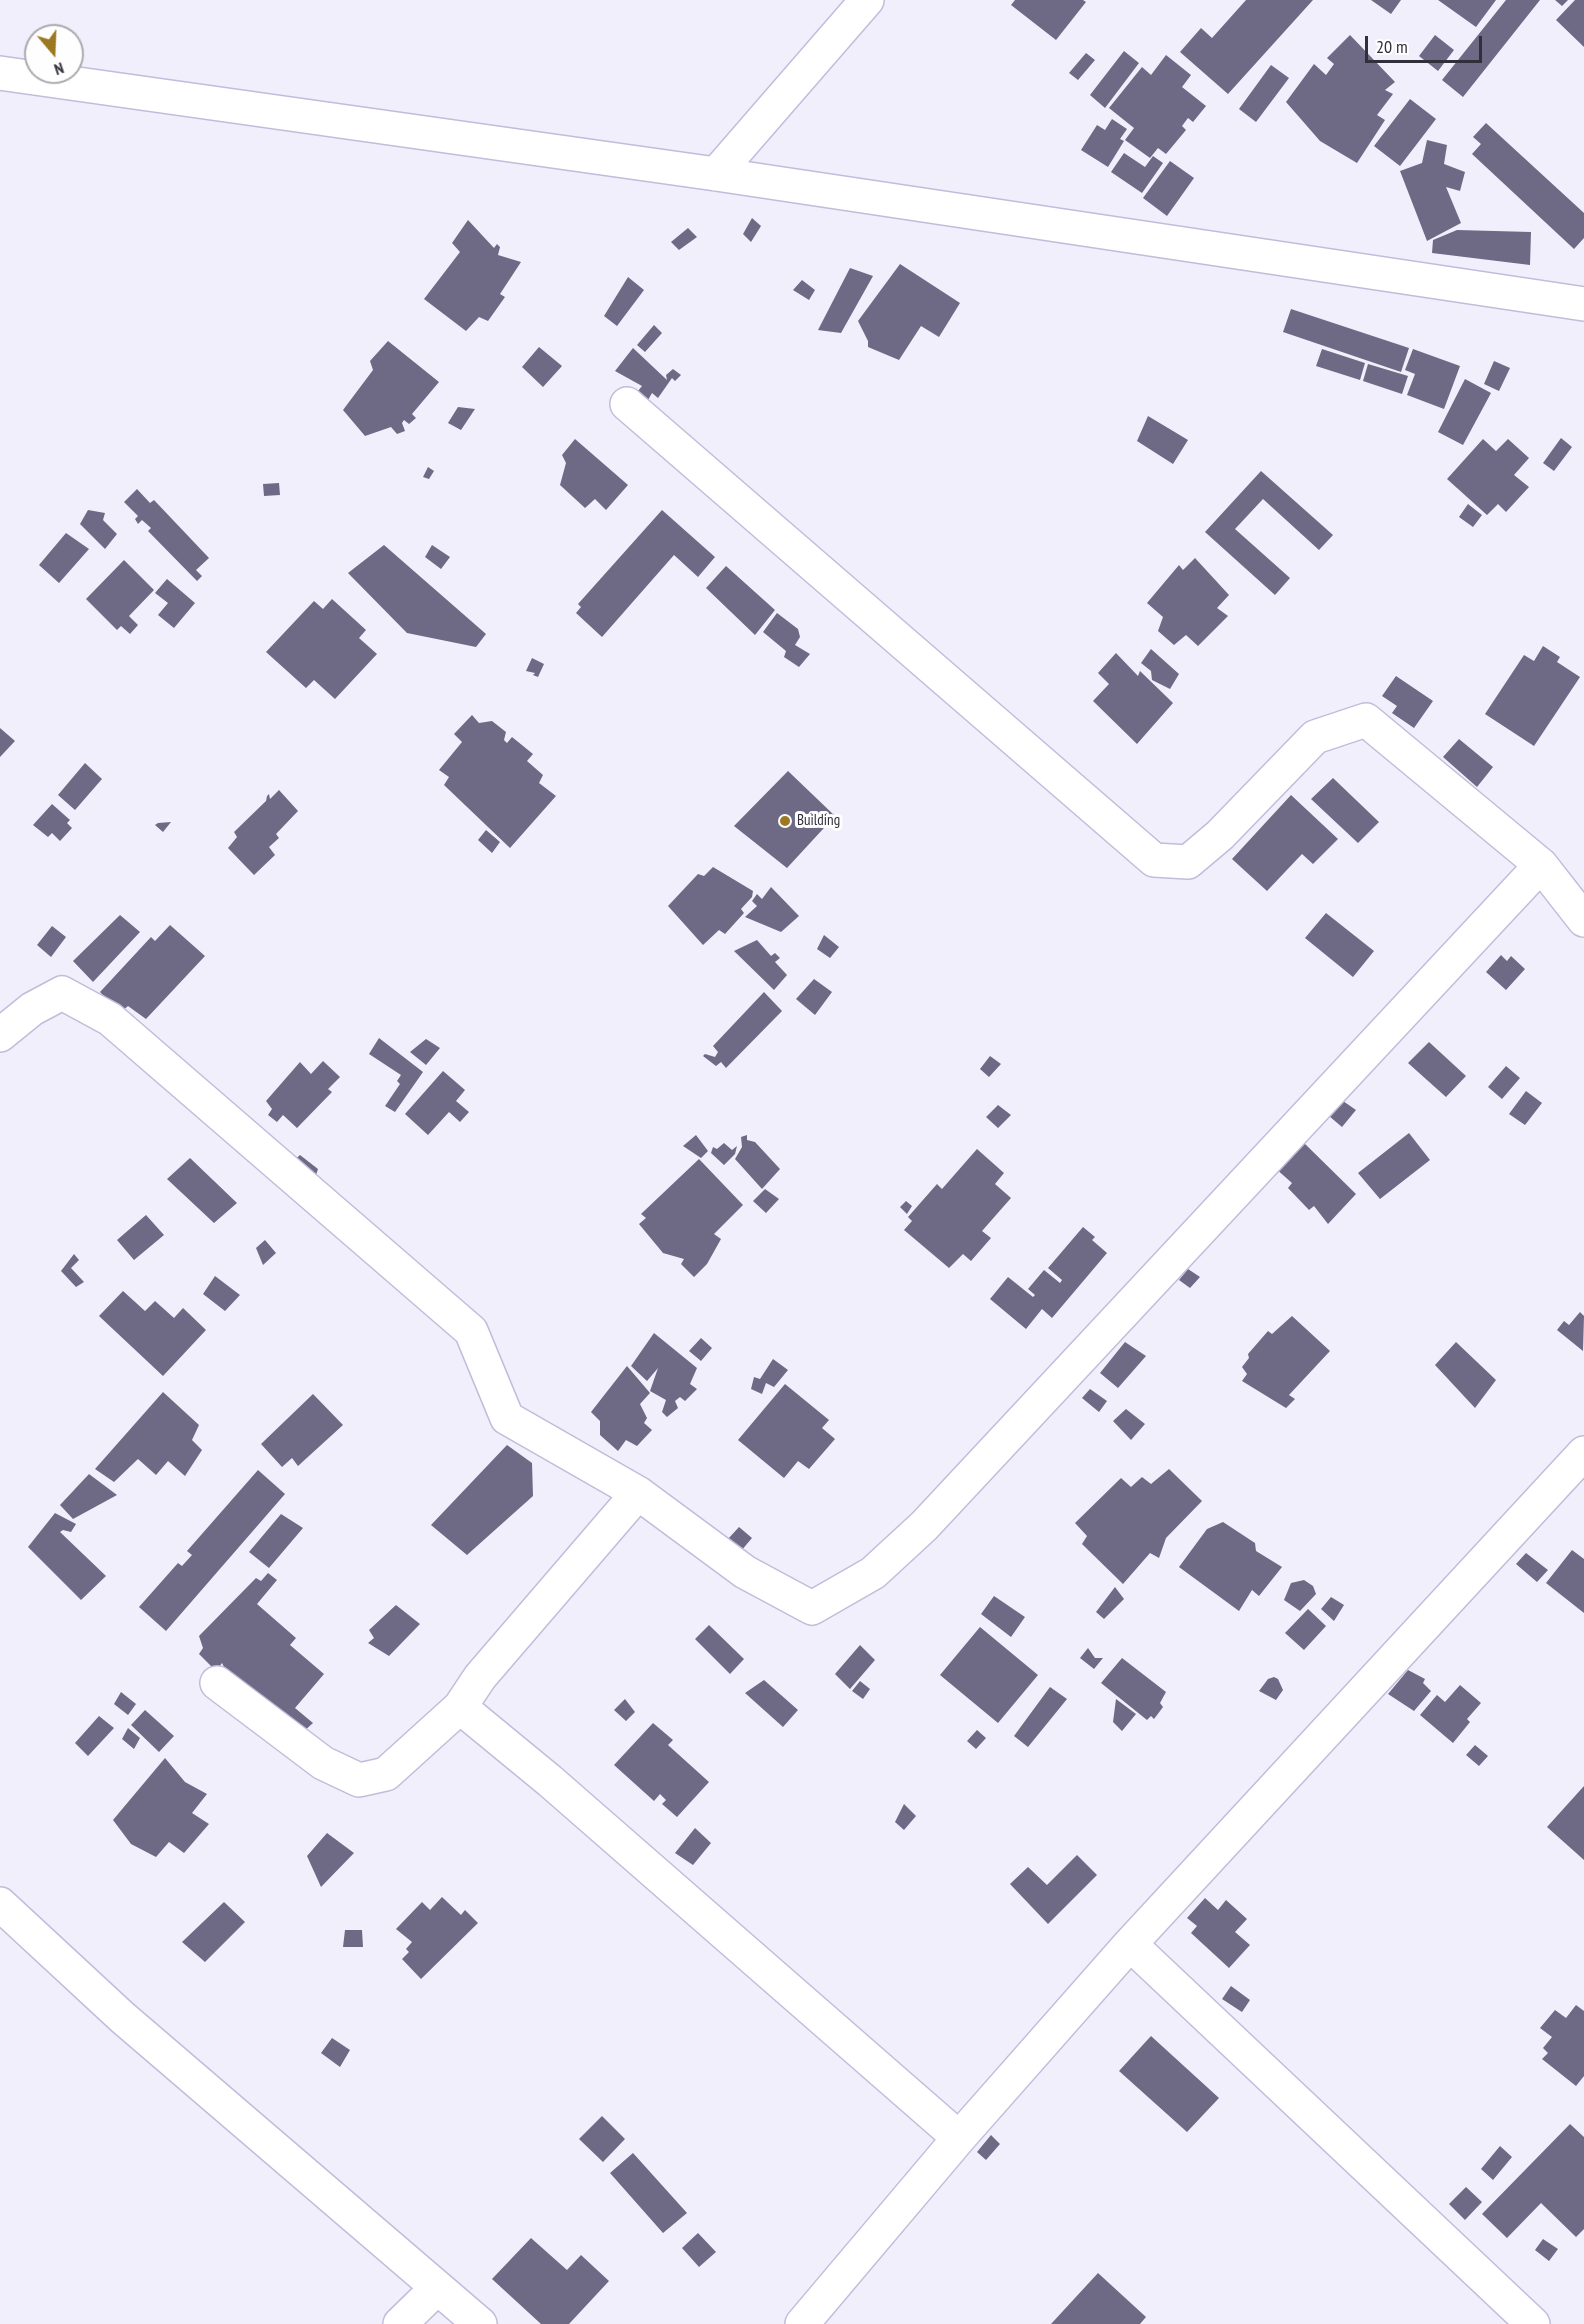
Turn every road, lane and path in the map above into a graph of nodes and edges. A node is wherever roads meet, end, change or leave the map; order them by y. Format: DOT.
graph roads {
  1 [pos="867,0"];
  2 [pos="0,73"];
  3 [pos="716,174"];
  4 [pos="1584,304"];
  5 [pos="627,404"];
  6 [pos="1541,865"];
  7 [pos="1584,920"];
  8 [pos="0,1035"];
  9 [pos="1584,1453"];
  10 [pos="638,1493"];
  11 [pos="217,1683"];
  12 [pos="460,1707"];
  13 [pos="0,1904"];
  14 [pos="1130,1944"];
  15 [pos="960,2138"];
  16 [pos="437,2288"];
  17 [pos="400,2324"];
  18 [pos="480,2324"];
  19 [pos="802,2324"];
  20 [pos="1533,2324"];
  1 -- 3 [label="street"];
  2 -- 3 [label="street"];
  3 -- 4 [label="street"];
  5 -- 6 [label="street"];
  6 -- 7 [label="street"];
  6 -- 10 [label="street"];
  8 -- 10 [label="street"];
  9 -- 14 [label="street"];
  10 -- 12 [label="street"];
  11 -- 12 [label="street"];
  12 -- 15 [label="street"];
  13 -- 16 [label="street"];
  14 -- 15 [label="street"];
  14 -- 20 [label="street"];
  15 -- 19 [label="street"];
  16 -- 17 [label="street"];
  16 -- 18 [label="street"];
}
